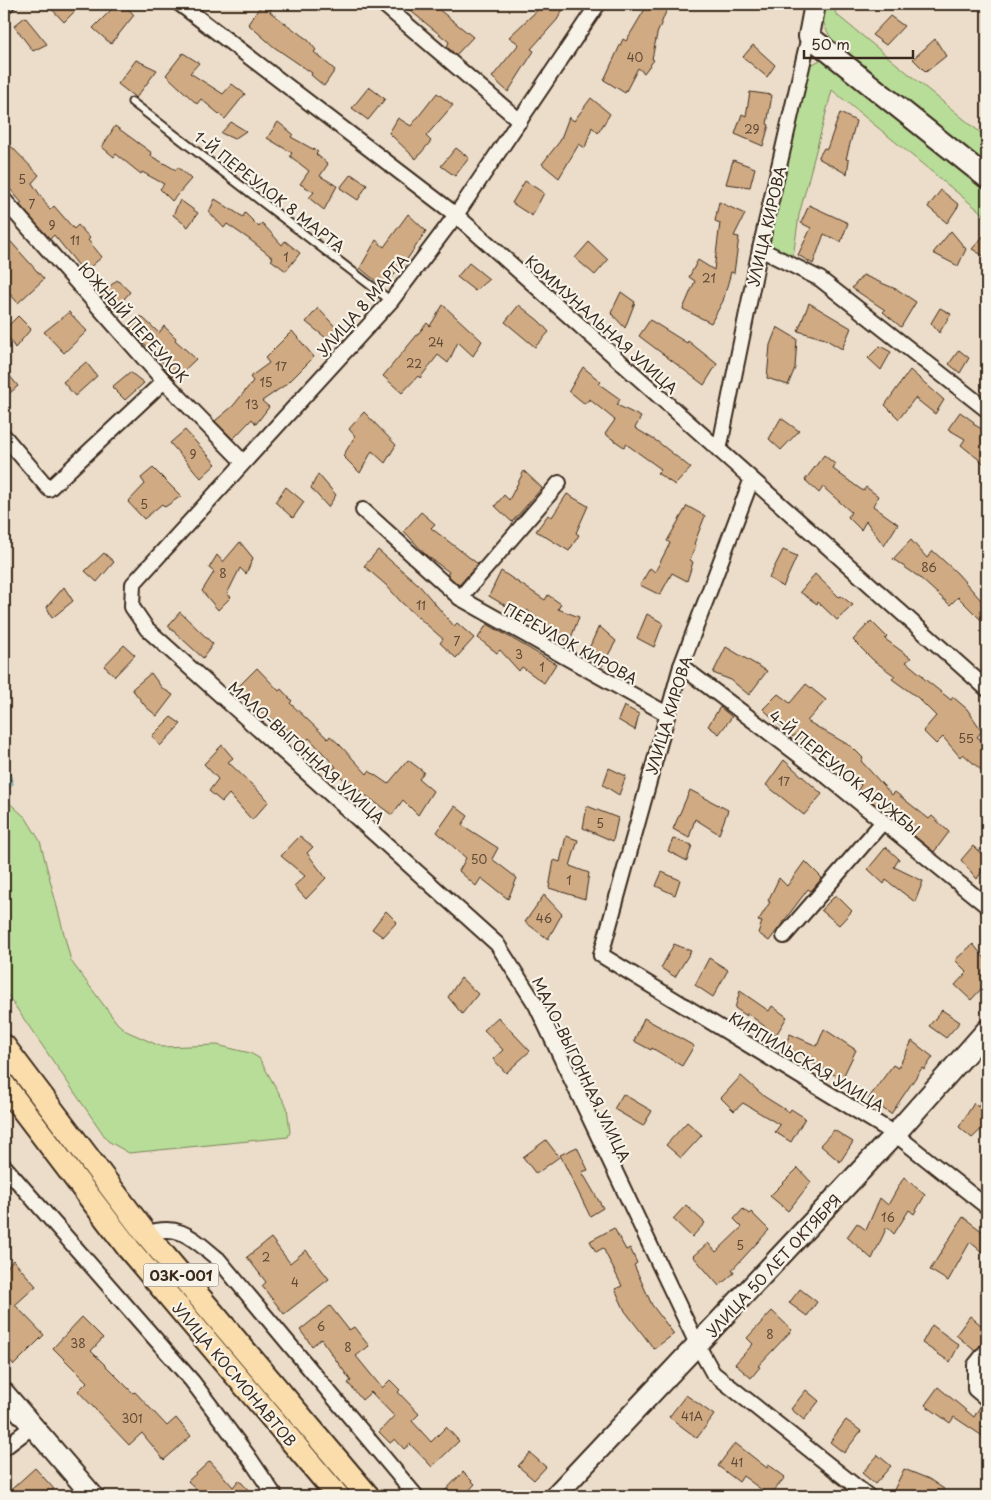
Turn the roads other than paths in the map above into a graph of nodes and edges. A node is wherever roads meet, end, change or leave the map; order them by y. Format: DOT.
graph roads {
  1 [pos="7,4"];
  2 [pos="180,4"];
  3 [pos="383,4"];
  4 [pos="598,4"];
  5 [pos="815,4"];
  6 [pos="4,6"];
  7 [pos="809,36"];
  8 [pos="132,102"];
  9 [pos="520,121"];
  10 [pos="987,178"];
  11 [pos="4,200"];
  12 [pos="456,216"];
  13 [pos="760,249"];
  14 [pos="391,301"];
  15 [pos="164,380"];
  16 [pos="987,410"];
  17 [pos="4,436"];
  18 [pos="719,450"];
  19 [pos="243,462"];
  20 [pos="751,481"];
  21 [pos="559,482"];
  22 [pos="363,510"];
  23 [pos="460,598"];
  24 [pos="132,607"];
  25 [pos="681,666"];
  26 [pos="987,689"];
  27 [pos="666,714"];
  28 [pos="882,823"];
  29 [pos="987,906"];
  30 [pos="784,936"];
  31 [pos="601,954"];
  32 [pos="987,1030"];
  33 [pos="4,1046"];
  34 [pos="4,1085"];
  35 [pos="895,1134"];
  36 [pos="4,1166"];
  37 [pos="987,1207"];
  38 [pos="146,1234"];
  39 [pos="698,1346"];
  40 [pos="987,1350"];
  41 [pos="4,1394"];
  42 [pos="987,1398"];
  43 [pos="33,1426"];
  44 [pos="4,1448"];
  45 [pos="93,1496"];
  46 [pos="275,1496"];
  47 [pos="338,1496"];
  48 [pos="368,1496"];
  49 [pos="416,1496"];
  50 [pos="555,1496"];
  51 [pos="868,1496"];
  1 -- 6 [label="street"];
  2 -- 12 [label="street, КОММУНАЛЬНАЯ УЛИЦА"];
  3 -- 9 [label="street"];
  4 -- 9 [label="street, УЛИЦА 8 МАРТА"];
  5 -- 7 [label="main road, УЛИЦА КИРОВА"];
  7 -- 10 [label="main road"];
  7 -- 13 [label="street, УЛИЦА КИРОВА"];
  8 -- 14 [label="lane, 1-Й ПЕРЕУЛОК 8 МАРТА"];
  9 -- 12 [label="street, УЛИЦА 8 МАРТА"];
  11 -- 15 [label="street, ЮЖНЫЙ ПЕРЕУЛОК"];
  12 -- 14 [label="street, УЛИЦА 8 МАРТА"];
  12 -- 18 [label="street, КОММУНАЛЬНАЯ УЛИЦА"];
  13 -- 16 [label="street"];
  13 -- 18 [label="street, УЛИЦА КИРОВА"];
  14 -- 19 [label="street, УЛИЦА 8 МАРТА"];
  15 -- 17 [label="street"];
  15 -- 19 [label="street, ЮЖНЫЙ ПЕРЕУЛОК"];
  18 -- 20 [label="street, КОММУНАЛЬНАЯ УЛИЦА"];
  19 -- 24 [label="street, УЛИЦА 8 МАРТА"];
  20 -- 25 [label="street, УЛИЦА КИРОВА"];
  20 -- 26 [label="street, КОММУНАЛЬНАЯ УЛИЦА"];
  21 -- 23 [label="street"];
  22 -- 23 [label="street, ПЕРЕУЛОК КИРОВА"];
  23 -- 27 [label="street, ПЕРЕУЛОК КИРОВА"];
  24 -- 39 [label="street, МАЛО-ВЫГОННАЯ УЛИЦА"];
  25 -- 27 [label="street, УЛИЦА КИРОВА"];
  25 -- 28 [label="street, 4-Й ПЕРЕУЛОК ДРУЖБЫ"];
  27 -- 31 [label="street, УЛИЦА КИРОВА"];
  28 -- 29 [label="street, 4-Й ПЕРЕУЛОК ДРУЖБЫ"];
  28 -- 30 [label="street"];
  31 -- 35 [label="street, КИРПИЛЬСКАЯ УЛИЦА"];
  32 -- 35 [label="main road, УЛИЦА 50 ЛЕТ ОКТЯБРЯ"];
  33 -- 38 [label="main road, 03К-001"];
  34 -- 47 [label="main road, УЛИЦА КОСМОНАВТОВ / 03К-001"];
  35 -- 37 [label="street, КИРПИЛЬСКАЯ УЛИЦА"];
  35 -- 39 [label="main road, УЛИЦА 50 ЛЕТ ОКТЯБРЯ"];
  36 -- 46 [label="street"];
  38 -- 48 [label="main road, 03К-001"];
  38 -- 49 [label="street"];
  39 -- 50 [label="main road, УЛИЦА 50 ЛЕТ ОКТЯБРЯ"];
  39 -- 51 [label="street, МАЛО-ВЫГОННАЯ УЛИЦА"];
  40 -- 42 [label="street"];
  41 -- 43 [label="main road"];
  43 -- 44 [label="street"];
  43 -- 45 [label="main road"];
}
